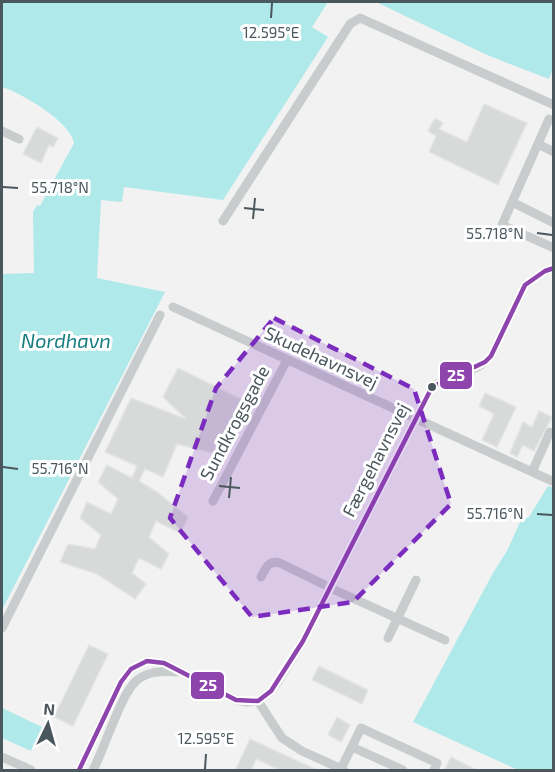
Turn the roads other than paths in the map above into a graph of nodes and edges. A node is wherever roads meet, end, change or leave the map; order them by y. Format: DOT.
graph roads {
  1 [pos="554,105"];
  2 [pos="549,119"];
  3 [pos="2,131"];
  4 [pos="19,139"];
  5 [pos="538,144"];
  6 [pos="554,152"];
  7 [pos="512,202"];
  8 [pos="223,221"];
  9 [pos="554,223"];
  10 [pos="554,248"];
  11 [pos="554,268"];
  12 [pos="173,307"];
  13 [pos="160,315"];
  14 [pos="287,360"];
  15 [pos="415,420"];
  16 [pos="550,432"];
  17 [pos="532,472"];
  18 [pos="554,482"];
  19 [pos="213,501"];
  20 [pos="261,577"];
  21 [pos="416,580"];
  22 [pos="330,588"];
  23 [pos="398,619"];
  24 [pos="2,628"];
  25 [pos="388,638"];
  26 [pos="445,640"];
  27 [pos="179,673"];
  28 [pos="258,701"];
  29 [pos="352,747"];
  30 [pos="2,757"];
  31 [pos="343,770"];
  32 [pos="31,771"];
  33 [pos="79,771"];
  34 [pos="93,771"];
  35 [pos="403,771"];
  36 [pos="434,771"];
  1 -- 8 [label="street"];
  2 -- 5 [label="street"];
  3 -- 4 [label="street"];
  5 -- 6 [label="street"];
  5 -- 7 [label="street"];
  7 -- 9 [label="street"];
  7 -- 10 [label="street"];
  11 -- 15 [label="street, Færgehavnsvej"];
  12 -- 14 [label="street, Skudehavnsvej"];
  13 -- 24 [label="street"];
  14 -- 15 [label="street, Skudehavnsvej"];
  14 -- 19 [label="street, Sundkrogsgade"];
  15 -- 17 [label="street, Skudehavnsvej"];
  15 -- 22 [label="street, Færgehavnsvej"];
  16 -- 17 [label="street"];
  17 -- 18 [label="street, Skudehavnsvej"];
  20 -- 22 [label="street"];
  21 -- 23 [label="street"];
  22 -- 23 [label="street"];
  22 -- 28 [label="street, Færgehavnsvej"];
  23 -- 25 [label="street"];
  23 -- 26 [label="street"];
  27 -- 28 [label="street"];
  27 -- 33 [label="street"];
  27 -- 34 [label="street"];
  28 -- 31 [label="street"];
  29 -- 31 [label="street"];
  29 -- 35 [label="street"];
  29 -- 36 [label="street"];
  30 -- 32 [label="street"];
}
